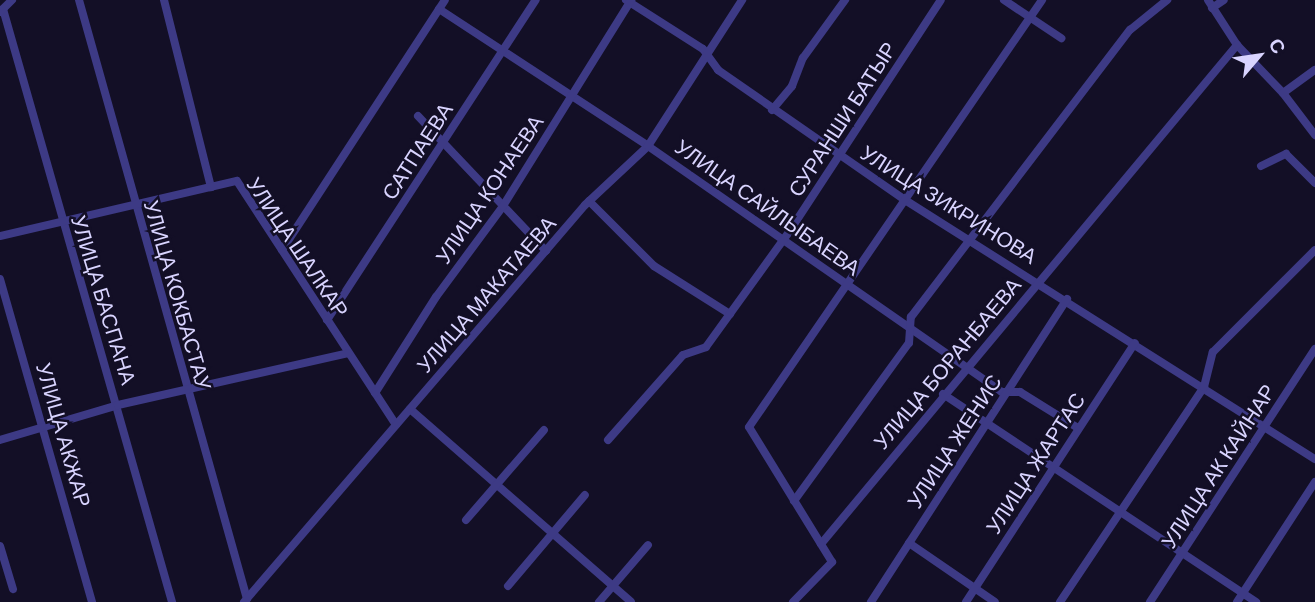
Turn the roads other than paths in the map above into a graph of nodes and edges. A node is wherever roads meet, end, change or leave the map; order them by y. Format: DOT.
graph roads {
  1 [pos="12,0"];
  2 [pos="79,0"];
  3 [pos="164,0"];
  4 [pos="445,0"];
  5 [pos="536,0"];
  6 [pos="742,0"];
  7 [pos="845,0"];
  8 [pos="941,0"];
  9 [pos="1004,0"];
  10 [pos="1042,0"];
  11 [pos="1167,0"];
  12 [pos="1224,0"];
  13 [pos="629,1"];
  14 [pos="1210,4"];
  15 [pos="439,9"];
  16 [pos="2,10"];
  17 [pos="1031,17"];
  18 [pos="1061,38"];
  19 [pos="1237,45"];
  20 [pos="502,53"];
  21 [pos="706,56"];
  22 [pos="1315,70"];
  23 [pos="1283,93"];
  24 [pos="572,97"];
  25 [pos="772,110"];
  26 [pos="418,116"];
  27 [pos="1315,135"];
  28 [pos="443,144"];
  29 [pos="648,146"];
  30 [pos="839,155"];
  31 [pos="1261,166"];
  32 [pos="1315,184"];
  33 [pos="211,187"];
  34 [pos="905,200"];
  35 [pos="589,201"];
  36 [pos="134,205"];
  37 [pos="503,206"];
  38 [pos="61,222"];
  39 [pos="0,236"];
  40 [pos="783,240"];
  41 [pos="973,242"];
  42 [pos="282,250"];
  43 [pos="1315,250"];
  44 [pos="546,251"];
  45 [pos="0,279"];
  46 [pos="1038,281"];
  47 [pos="848,284"];
  48 [pos="1067,299"];
  49 [pos="730,314"];
  50 [pos="327,320"];
  51 [pos="911,328"];
  52 [pos="1135,343"];
  53 [pos="1315,349"];
  54 [pos="348,353"];
  55 [pos="966,367"];
  56 [pos="1204,387"];
  57 [pos="187,390"];
  58 [pos="1007,392"];
  59 [pos="375,393"];
  60 [pos="943,394"];
  61 [pos="118,405"];
  62 [pos="410,408"];
  63 [pos="987,422"];
  64 [pos="396,425"];
  65 [pos="1264,426"];
  66 [pos="45,428"];
  67 [pos="1078,428"];
  68 [pos="544,430"];
  69 [pos="0,440"];
  70 [pos="608,440"];
  71 [pos="1315,459"];
  72 [pos="1054,465"];
  73 [pos="1315,482"];
  74 [pos="495,483"];
  75 [pos="585,495"];
  76 [pos="794,501"];
  77 [pos="1121,511"];
  78 [pos="466,520"];
  79 [pos="553,534"];
  80 [pos="909,543"];
  81 [pos="821,544"];
  82 [pos="648,545"];
  83 [pos="0,546"];
  84 [pos="1183,552"];
  85 [pos="508,586"];
  86 [pos="612,586"];
  87 [pos="13,589"];
  88 [pos="974,590"];
  89 [pos="1242,593"];
  90 [pos="246,600"];
  91 [pos="92,602"];
  92 [pos="172,602"];
  93 [pos="599,602"];
  94 [pos="631,602"];
  95 [pos="793,602"];
  96 [pos="871,602"];
  97 [pos="966,602"];
  98 [pos="995,602"];
  99 [pos="1060,602"];
  100 [pos="1150,602"];
  101 [pos="1237,602"];
  102 [pos="1256,602"];
  1 -- 16 [label="street"];
  2 -- 36 [label="street, УЛИЦА КОКБАСТАУ"];
  3 -- 33 [label="street"];
  4 -- 15 [label="street"];
  5 -- 20 [label="street, САТПАЕВА"];
  6 -- 21 [label="street, УЛИЦА МАКАТАЕВА"];
  7 -- 25 [label="street"];
  8 -- 30 [label="street, СУРАНШИ БАТЫР"];
  9 -- 17 [label="street"];
  10 -- 17 [label="street"];
  11 -- 41 [label="street"];
  12 -- 14 [label="street"];
  13 -- 21 [label="street, УЛИЦА ЗИКРИНОВА"];
  13 -- 24 [label="street, УЛИЦА КОНАЕВА"];
  14 -- 19 [label="street"];
  15 -- 20 [label="street, УЛИЦА САЙЛЫБАЕВА"];
  15 -- 42 [label="street"];
  16 -- 38 [label="street, УЛИЦА БАСПАНА"];
  17 -- 18 [label="street"];
  17 -- 34 [label="street"];
  19 -- 23 [label="street"];
  19 -- 46 [label="street, УЛИЦА БОРАНБАЕВА"];
  20 -- 24 [label="street, УЛИЦА САЙЛЫБАЕВА"];
  20 -- 28 [label="street, САТПАЕВА"];
  21 -- 25 [label="street, УЛИЦА ЗИКРИНОВА"];
  21 -- 29 [label="street, УЛИЦА МАКАТАЕВА"];
  22 -- 23 [label="street"];
  23 -- 27 [label="street"];
  24 -- 29 [label="street, УЛИЦА САЙЛЫБАЕВА"];
  24 -- 37 [label="street, УЛИЦА КОНАЕВА"];
  25 -- 30 [label="street, УЛИЦА ЗИКРИНОВА"];
  26 -- 28 [label="street"];
  28 -- 37 [label="street"];
  28 -- 50 [label="street, САТПАЕВА"];
  29 -- 35 [label="street, УЛИЦА МАКАТАЕВА"];
  29 -- 40 [label="street, УЛИЦА САЙЛЫБАЕВА"];
  30 -- 34 [label="street, УЛИЦА ЗИКРИНОВА"];
  30 -- 40 [label="street, СУРАНШИ БАТЫР"];
  31 -- 32 [label="street"];
  33 -- 36 [label="street, УЛИЦА ШАЛКАР"];
  33 -- 42 [label="street, УЛИЦА ШАЛКАР"];
  34 -- 41 [label="street, УЛИЦА ЗИКРИНОВА"];
  34 -- 47 [label="street"];
  35 -- 44 [label="street, УЛИЦА МАКАТАЕВА"];
  35 -- 49 [label="street"];
  36 -- 38 [label="street, УЛИЦА ШАЛКАР"];
  36 -- 57 [label="street, УЛИЦА КОКБАСТАУ"];
  37 -- 44 [label="street"];
  37 -- 59 [label="street, УЛИЦА КОНАЕВА"];
  38 -- 39 [label="street, УЛИЦА ШАЛКАР"];
  38 -- 61 [label="street, УЛИЦА БАСПАНА"];
  40 -- 47 [label="street, УЛИЦА САЙЛЫБАЕВА"];
  40 -- 49 [label="street, СУРАНШИ БАТЫР"];
  41 -- 46 [label="street, УЛИЦА ЗИКРИНОВА"];
  41 -- 51 [label="street"];
  42 -- 50 [label="street, УЛИЦА ШАЛКАР"];
  43 -- 56 [label="street"];
  44 -- 62 [label="street, УЛИЦА МАКАТАЕВА"];
  45 -- 66 [label="street, УЛИЦА АКЖАР"];
  46 -- 48 [label="street, УЛИЦА ЗИКРИНОВА"];
  46 -- 55 [label="street, УЛИЦА БОРАНБАЕВА"];
  47 -- 51 [label="street, УЛИЦА САЙЛЫБАЕВА"];
  47 -- 76 [label="street"];
  48 -- 52 [label="street, УЛИЦА ЗИКРИНОВА"];
  48 -- 58 [label="street, УЛИЦА ЖЕНИС"];
  49 -- 70 [label="street, СУРАНШИ БАТЫР"];
  50 -- 54 [label="street, УЛИЦА ШАЛКАР"];
  51 -- 55 [label="street, УЛИЦА САЙЛЫБАЕВА"];
  51 -- 76 [label="street"];
  52 -- 56 [label="street, УЛИЦА ЗИКРИНОВА"];
  52 -- 67 [label="street, УЛИЦА ЖАРТАС"];
  53 -- 65 [label="street, УЛИЦА АК КАЙНАР"];
  54 -- 57 [label="street"];
  54 -- 59 [label="street, УЛИЦА ШАЛКАР"];
  55 -- 58 [label="street, УЛИЦА САЙЛЫБАЕВА"];
  55 -- 60 [label="street, УЛИЦА БОРАНБАЕВА"];
  56 -- 65 [label="street, УЛИЦА ЗИКРИНОВА"];
  56 -- 77 [label="street"];
  57 -- 61 [label="street"];
  57 -- 90 [label="street, УЛИЦА КОКБАСТАУ"];
  58 -- 63 [label="street, УЛИЦА ЖЕНИС"];
  58 -- 67 [label="street, УЛИЦА САЙЛЫБАЕВА"];
  59 -- 64 [label="street, УЛИЦА ШАЛКАР"];
  60 -- 63 [label="street"];
  60 -- 81 [label="street, УЛИЦА БОРАНБАЕВА"];
  61 -- 66 [label="street"];
  61 -- 92 [label="street, УЛИЦА БАСПАНА"];
  62 -- 64 [label="street, УЛИЦА МАКАТАЕВА"];
  62 -- 74 [label="street"];
  63 -- 72 [label="street"];
  63 -- 80 [label="street, УЛИЦА ЖЕНИС"];
  64 -- 90 [label="street, УЛИЦА МАКАТАЕВА"];
  65 -- 71 [label="street, УЛИЦА ЗИКРИНОВА"];
  65 -- 84 [label="street, УЛИЦА АК КАЙНАР"];
  66 -- 69 [label="street"];
  66 -- 91 [label="street, УЛИЦА АКЖАР"];
  67 -- 72 [label="street, УЛИЦА ЖАРТАС"];
  68 -- 74 [label="street"];
  72 -- 77 [label="street"];
  72 -- 88 [label="street, УЛИЦА ЖАРТАС"];
  73 -- 89 [label="street"];
  74 -- 78 [label="street"];
  74 -- 79 [label="street"];
  75 -- 79 [label="street"];
  76 -- 81 [label="street"];
  77 -- 84 [label="street"];
  77 -- 99 [label="street"];
  79 -- 85 [label="street"];
  79 -- 86 [label="street"];
  80 -- 88 [label="street"];
  80 -- 96 [label="street, УЛИЦА ЖЕНИС"];
  81 -- 95 [label="street"];
  82 -- 86 [label="street"];
  83 -- 87 [label="street"];
  84 -- 89 [label="street"];
  84 -- 100 [label="street, УЛИЦА АК КАЙНАР"];
  86 -- 93 [label="street"];
  86 -- 94 [label="street"];
  88 -- 97 [label="street, УЛИЦА ЖАРТАС"];
  88 -- 98 [label="street"];
  89 -- 101 [label="street"];
  89 -- 102 [label="street"];
}
